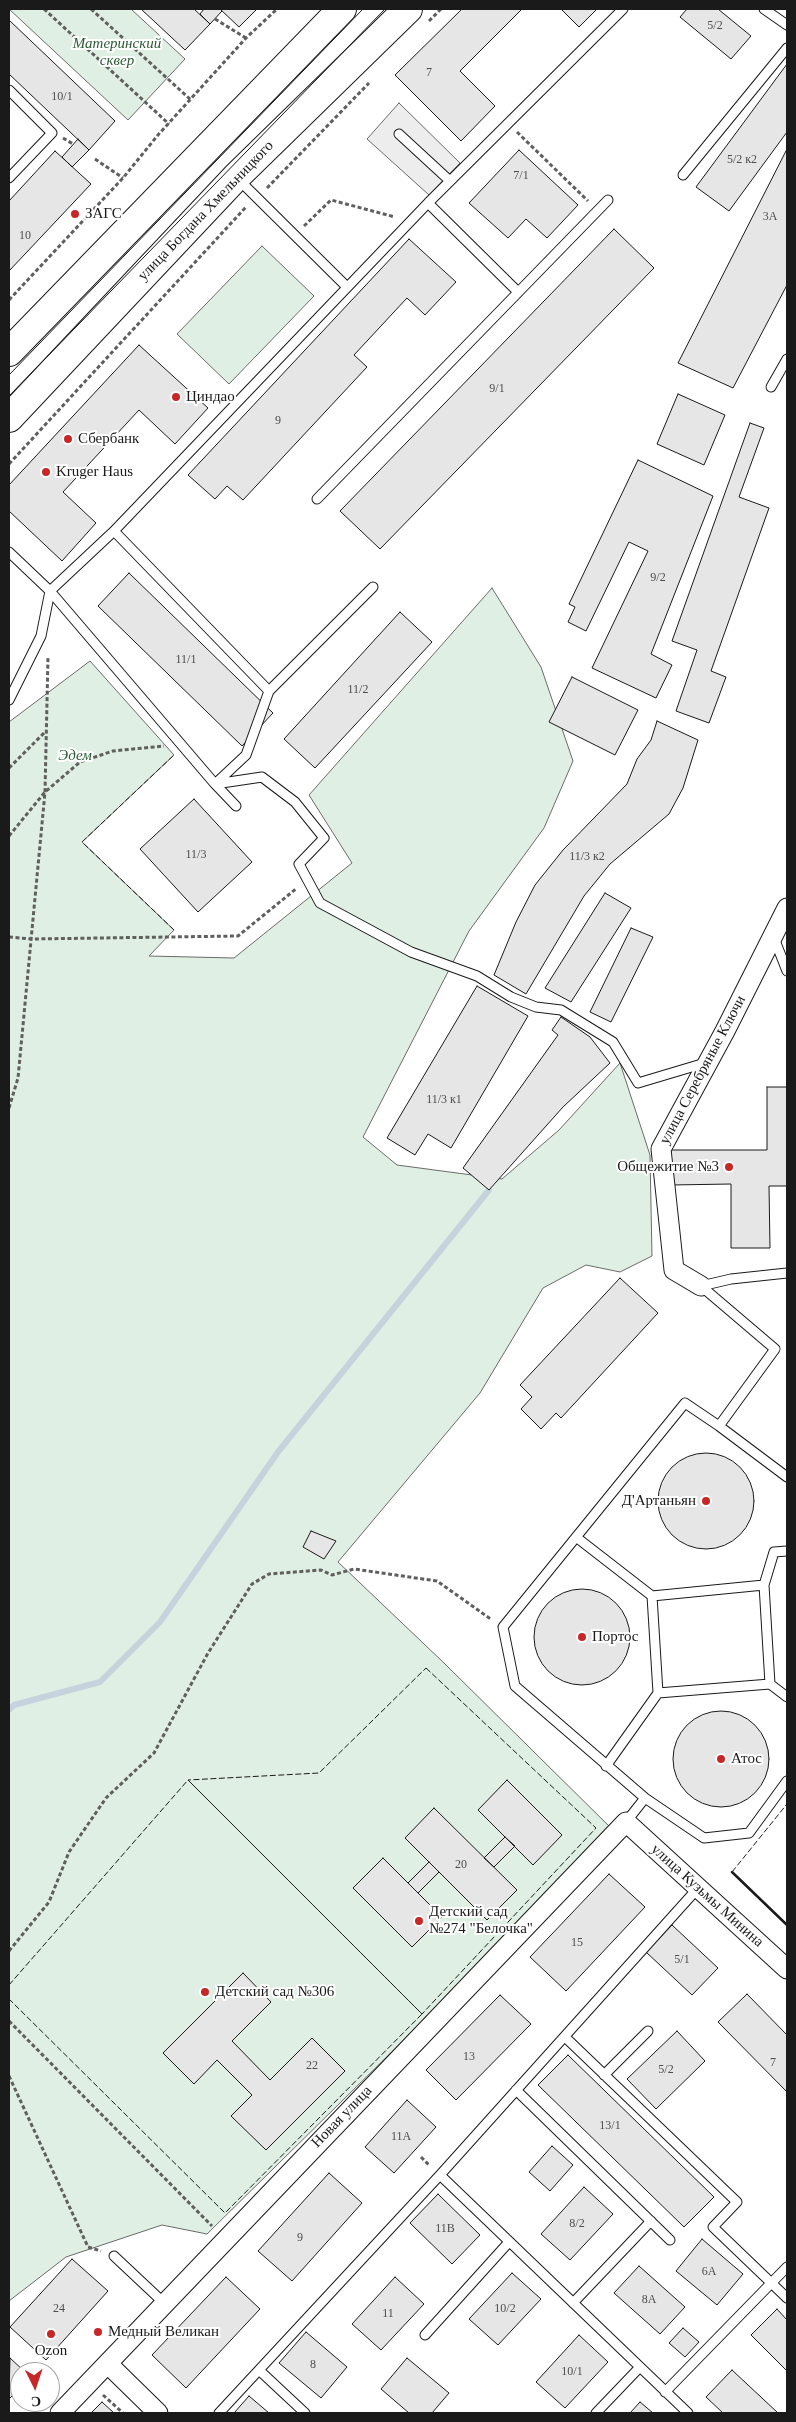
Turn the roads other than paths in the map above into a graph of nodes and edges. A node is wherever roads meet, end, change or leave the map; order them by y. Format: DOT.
graph roads {
  1 [pos="342,9"];
  2 [pos="623,9"];
  3 [pos="764,9"];
  4 [pos="418,16"];
  5 [pos="787,25"];
  6 [pos="787,48"];
  7 [pos="9,90"];
  8 [pos="399,134"];
  9 [pos="683,175"];
  10 [pos="236,177"];
  11 [pos="9,178"];
  12 [pos="450,181"];
  13 [pos="608,200"];
  14 [pos="428,203"];
  15 [pos="347,287"];
  16 [pos="517,291"];
  17 [pos="9,352"];
  18 [pos="787,359"];
  19 [pos="772,387"];
  20 [pos="9,418"];
  21 [pos="317,499"];
  22 [pos="114,531"];
  23 [pos="9,552"];
  24 [pos="373,587"];
  25 [pos="50,591"];
  26 [pos="269,691"];
  27 [pos="9,700"];
  28 [pos="216,784"];
  29 [pos="236,806"];
  30 [pos="787,908"];
  31 [pos="773,936"];
  32 [pos="787,971"];
  33 [pos="708,1062"];
  34 [pos="787,1273"];
  35 [pos="701,1286"];
  36 [pos="720,1426"];
  37 [pos="787,1477"];
  38 [pos="576,1537"];
  39 [pos="787,1551"];
  40 [pos="764,1586"];
  41 [pos="652,1596"];
  42 [pos="770,1684"];
  43 [pos="658,1693"];
  44 [pos="787,1696"];
  45 [pos="606,1766"];
  46 [pos="787,1781"];
  47 [pos="645,1798"];
  48 [pos="626,1822"];
  49 [pos="698,1888"];
  50 [pos="787,1969"];
  51 [pos="648,2031"];
  52 [pos="565,2037"];
  53 [pos="604,2075"];
  54 [pos="516,2090"];
  55 [pos="440,2176"];
  56 [pos="651,2221"];
  57 [pos="670,2240"];
  58 [pos="510,2242"];
  59 [pos="114,2256"];
  60 [pos="787,2268"];
  61 [pos="772,2283"];
  62 [pos="787,2298"];
  63 [pos="164,2303"];
  64 [pos="573,2303"];
  65 [pos="425,2335"];
  66 [pos="108,2364"];
  67 [pos="640,2367"];
  68 [pos="259,2370"];
  69 [pos="665,2392"];
  70 [pos="60,2413"];
  71 [pos="158,2413"];
  72 [pos="219,2413"];
  73 [pos="305,2413"];
  74 [pos="596,2413"];
  75 [pos="688,2413"];
  1 -- 17 [label="highway"];
  2 -- 12 [label="lane"];
  3 -- 5 [label="lane"];
  4 -- 10 [label="highway, улица Богдана Хмельницкого"];
  6 -- 9 [label="lane"];
  7 -- 11 [label="lane"];
  8 -- 12 [label="lane"];
  10 -- 15 [label="lane"];
  10 -- 20 [label="highway, улица Богдана Хмельницкого"];
  12 -- 14 [label="lane"];
  13 -- 16 [label="lane"];
  14 -- 15 [label="lane"];
  14 -- 16 [label="lane"];
  15 -- 22 [label="lane"];
  16 -- 21 [label="lane"];
  18 -- 19 [label="lane"];
  22 -- 25 [label="lane"];
  22 -- 26 [label="lane"];
  23 -- 25 [label="lane"];
  24 -- 26 [label="lane"];
  25 -- 27 [label="lane"];
  25 -- 28 [label="lane"];
  26 -- 28 [label="lane"];
  28 -- 29 [label="lane"];
  28 -- 33 [label="lane"];
  30 -- 31 [label="street, улица Серебряные Ключи"];
  31 -- 32 [label="lane"];
  31 -- 33 [label="street, улица Серебряные Ключи"];
  33 -- 35 [label="street, улица Серебряные Ключи"];
  34 -- 35 [label="lane"];
  35 -- 36 [label="lane"];
  36 -- 37 [label="lane"];
  36 -- 38 [label="lane"];
  38 -- 41 [label="lane"];
  38 -- 45 [label="lane"];
  39 -- 40 [label="lane"];
  40 -- 41 [label="lane"];
  40 -- 42 [label="lane"];
  41 -- 43 [label="lane"];
  42 -- 43 [label="lane"];
  42 -- 44 [label="lane"];
  43 -- 45 [label="lane"];
  45 -- 47 [label="lane"];
  46 -- 47 [label="lane"];
  47 -- 48 [label="lane"];
  48 -- 49 [label="street, улица Кузьмы Минина"];
  48 -- 63 [label="street, Новая улица"];
  49 -- 50 [label="street, улица Кузьмы Минина"];
  49 -- 52 [label="lane"];
  51 -- 53 [label="lane"];
  52 -- 53 [label="lane"];
  52 -- 54 [label="lane"];
  53 -- 61 [label="lane"];
  54 -- 55 [label="lane"];
  54 -- 56 [label="lane"];
  55 -- 58 [label="lane"];
  55 -- 68 [label="lane"];
  56 -- 57 [label="lane"];
  56 -- 64 [label="lane"];
  58 -- 64 [label="lane"];
  58 -- 65 [label="lane"];
  59 -- 63 [label="lane"];
  60 -- 61 [label="lane"];
  61 -- 62 [label="lane"];
  61 -- 69 [label="lane"];
  63 -- 66 [label="street, Новая улица"];
  64 -- 67 [label="lane"];
  66 -- 70 [label="street, Новая улица"];
  66 -- 71 [label="street"];
  67 -- 69 [label="lane"];
  67 -- 74 [label="lane"];
  68 -- 72 [label="lane"];
  68 -- 73 [label="lane"];
  69 -- 75 [label="lane"];
}
